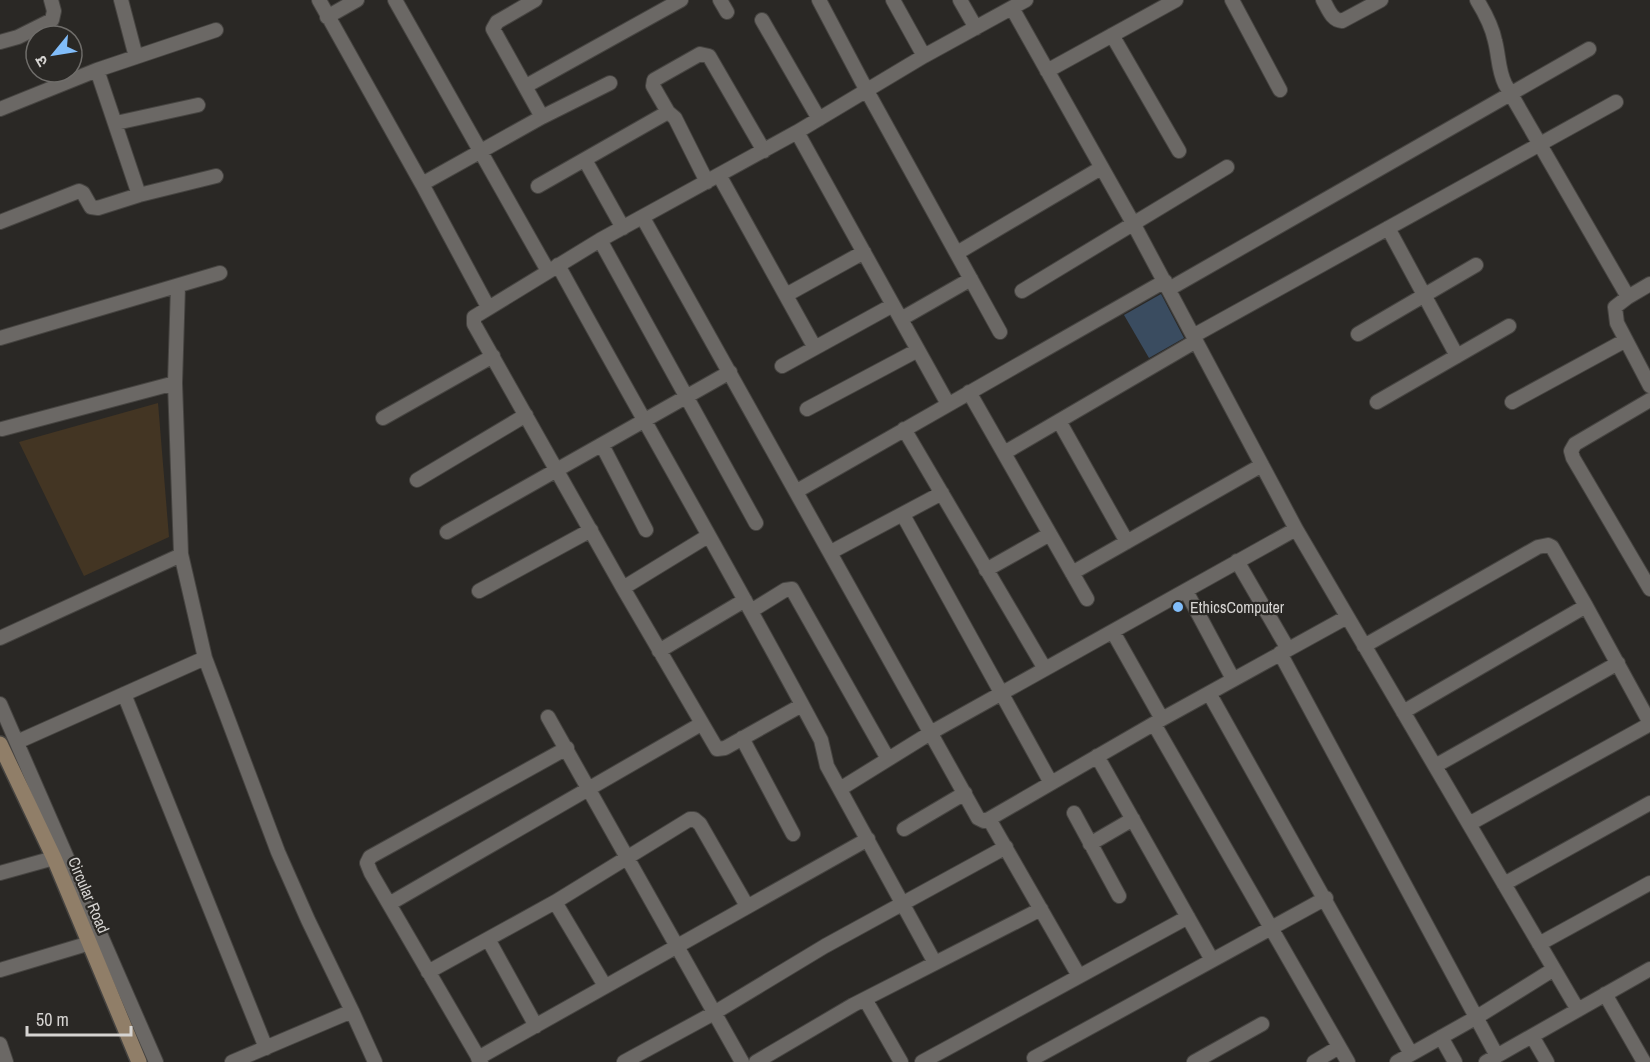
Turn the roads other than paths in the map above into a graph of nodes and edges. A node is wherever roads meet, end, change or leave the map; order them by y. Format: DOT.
graph roads {
  1 [pos="51,0"];
  2 [pos="121,0"];
  3 [pos="319,0"];
  4 [pos="357,0"];
  5 [pos="395,0"];
  6 [pos="535,0"];
  7 [pos="681,0"];
  8 [pos="819,0"];
  9 [pos="893,0"];
  10 [pos="960,0"];
  11 [pos="1026,0"];
  12 [pos="1176,0"];
  13 [pos="1232,0"];
  14 [pos="1323,0"];
  15 [pos="1381,0"];
  16 [pos="1477,0"];
  17 [pos="1011,8"];
  18 [pos="327,16"];
  19 [pos="762,20"];
  20 [pos="976,28"];
  21 [pos="216,30"];
  22 [pos="1112,35"];
  23 [pos="0,42"];
  24 [pos="1589,49"];
  25 [pos="924,56"];
  26 [pos="136,57"];
  27 [pos="97,70"];
  28 [pos="1047,71"];
  29 [pos="610,83"];
  30 [pos="526,86"];
  31 [pos="1280,90"];
  32 [pos="867,91"];
  33 [pos="1511,94"];
  34 [pos="1616,102"];
  35 [pos="198,105"];
  36 [pos="0,109"];
  37 [pos="668,112"];
  38 [pos="542,117"];
  39 [pos="819,119"];
  40 [pos="116,123"];
  41 [pos="797,132"];
  42 [pos="1538,144"];
  43 [pos="480,151"];
  44 [pos="764,151"];
  45 [pos="1179,151"];
  46 [pos="585,160"];
  47 [pos="1227,167"];
  48 [pos="1101,168"];
  49 [pos="216,176"];
  50 [pos="713,178"];
  51 [pos="422,184"];
  52 [pos="538,186"];
  53 [pos="139,195"];
  54 [pos="643,218"];
  55 [pos="0,222"];
  56 [pos="1133,223"];
  57 [pos="623,228"];
  58 [pos="1388,228"];
  59 [pos="600,240"];
  60 [pos="864,252"];
  61 [pos="957,253"];
  62 [pos="1476,266"];
  63 [pos="553,268"];
  64 [pos="220,273"];
  65 [pos="971,279"];
  66 [pos="1650,284"];
  67 [pos="1167,285"];
  68 [pos="178,286"];
  69 [pos="1022,291"];
  70 [pos="786,295"];
  71 [pos="1424,295"];
  72 [pos="1628,297"];
  73 [pos="893,305"];
  74 [pos="488,307"];
  75 [pos="901,319"];
  76 [pos="1509,326"];
  77 [pos="1000,332"];
  78 [pos="1358,334"];
  79 [pos="0,338"];
  80 [pos="1195,339"];
  81 [pos="1626,340"];
  82 [pos="815,348"];
  83 [pos="918,350"];
  84 [pos="1457,356"];
  85 [pos="493,357"];
  86 [pos="782,366"];
  87 [pos="730,372"];
  88 [pos="175,383"];
  89 [pos="1650,386"];
  90 [pos="969,392"];
  91 [pos="686,398"];
  92 [pos="1650,400"];
  93 [pos="1377,402"];
  94 [pos="1512,402"];
  95 [pos="948,404"];
  96 [pos="807,409"];
  97 [pos="526,416"];
  98 [pos="383,418"];
  99 [pos="1059,421"];
  100 [pos="644,422"];
  101 [pos="2,429"];
  102 [pos="904,429"];
  103 [pos="602,445"];
  104 [pos="1004,453"];
  105 [pos="1262,465"];
  106 [pos="557,470"];
  107 [pos="417,480"];
  108 [pos="796,491"];
  109 [pos="942,493"];
  110 [pos="903,515"];
  111 [pos="756,523"];
  112 [pos="1296,529"];
  113 [pos="591,530"];
  114 [pos="646,530"];
  115 [pos="447,532"];
  116 [pos="1050,534"];
  117 [pos="708,536"];
  118 [pos="1127,542"];
  119 [pos="831,552"];
  120 [pos="181,555"];
  121 [pos="1237,561"];
  122 [pos="987,570"];
  123 [pos="1072,573"];
  124 [pos="623,588"];
  125 [pos="1650,589"];
  126 [pos="479,591"];
  127 [pos="1186,591"];
  128 [pos="1087,599"];
  129 [pos="748,605"];
  130 [pos="1586,606"];
  131 [pos="1347,616"];
  132 [pos="1113,632"];
  133 [pos="0,638"];
  134 [pos="1364,646"];
  135 [pos="659,651"];
  136 [pos="1284,651"];
  137 [pos="205,658"];
  138 [pos="1618,663"];
  139 [pos="1045,669"];
  140 [pos="1233,680"];
  141 [pos="1209,693"];
  142 [pos="124,694"];
  143 [pos="1002,694"];
  144 [pos="0,704"];
  145 [pos="802,705"];
  146 [pos="1403,712"];
  147 [pos="548,717"];
  148 [pos="1158,722"];
  149 [pos="1650,723"];
  150 [pos="701,724"];
  151 [pos="932,732"];
  152 [pos="742,738"];
  153 [pos="17,742"];
  154 [pos="0,744"];
  155 [pos="567,748"];
  156 [pos="1097,756"];
  157 [pos="888,759"];
  158 [pos="1435,766"];
  159 [pos="1051,783"];
  160 [pos="840,789"];
  161 [pos="589,790"];
  162 [pos="965,793"];
  163 [pos="1650,803"];
  164 [pos="1074,813"];
  165 [pos="989,819"];
  166 [pos="1133,819"];
  167 [pos="1469,824"];
  168 [pos="904,829"];
  169 [pos="793,834"];
  170 [pos="868,839"];
  171 [pos="1090,844"];
  172 [pos="1006,847"];
  173 [pos="54,858"];
  174 [pos="627,859"];
  175 [pos="0,873"];
  176 [pos="1650,883"];
  177 [pos="1504,884"];
  178 [pos="1119,896"];
  179 [pos="1326,898"];
  180 [pos="555,902"];
  181 [pos="903,902"];
  182 [pos="389,904"];
  183 [pos="747,906"];
  184 [pos="1041,909"];
  185 [pos="1188,917"];
  186 [pos="1270,928"];
  187 [pos="488,939"];
  188 [pos="90,943"];
  189 [pos="1539,944"];
  190 [pos="677,945"];
  191 [pos="1212,960"];
  192 [pos="935,963"];
  193 [pos="1554,969"];
  194 [pos="1650,969"];
  195 [pos="0,970"];
  196 [pos="428,972"];
  197 [pos="1079,976"];
  198 [pos="605,986"];
  199 [pos="1605,994"];
  200 [pos="865,999"];
  201 [pos="1578,1010"];
  202 [pos="352,1011"];
  203 [pos="714,1013"];
  204 [pos="1477,1017"];
  205 [pos="1262,1024"];
  206 [pos="536,1026"];
  207 [pos="1532,1036"];
  208 [pos="1441,1037"];
  209 [pos="0,1044"];
  210 [pos="1339,1047"];
  211 [pos="266,1048"];
  212 [pos="1411,1054"];
  213 [pos="1491,1059"];
  214 [pos="479,1060"];
  215 [pos="1032,1061"];
  216 [pos="6,1062"];
  217 [pos="139,1062"];
  218 [pos="156,1062"];
  219 [pos="232,1062"];
  220 [pos="375,1062"];
  221 [pos="624,1062"];
  222 [pos="742,1062"];
  223 [pos="756,1062"];
  224 [pos="901,1062"];
  225 [pos="922,1062"];
  226 [pos="1194,1062"];
  227 [pos="1314,1062"];
  228 [pos="1348,1062"];
  229 [pos="1397,1062"];
  230 [pos="1455,1062"];
  231 [pos="1546,1062"];
  232 [pos="1644,1062"];
  1 -- 23 [label="street"];
  2 -- 26 [label="street"];
  3 -- 18 [label="street"];
  4 -- 18 [label="street"];
  5 -- 43 [label="street"];
  6 -- 30 [label="street"];
  7 -- 30 [label="street"];
  8 -- 32 [label="street"];
  9 -- 25 [label="street"];
  10 -- 20 [label="street"];
  11 -- 17 [label="street"];
  12 -- 22 [label="street"];
  13 -- 31 [label="street"];
  14 -- 15 [label="street"];
  16 -- 33 [label="street"];
  17 -- 20 [label="street"];
  17 -- 28 [label="street"];
  18 -- 51 [label="street"];
  19 -- 39 [label="street"];
  20 -- 25 [label="street"];
  21 -- 26 [label="street"];
  22 -- 28 [label="street"];
  22 -- 45 [label="street"];
  24 -- 33 [label="street"];
  25 -- 32 [label="street"];
  26 -- 27 [label="street"];
  27 -- 36 [label="street"];
  27 -- 40 [label="street"];
  28 -- 48 [label="street"];
  29 -- 38 [label="street"];
  30 -- 38 [label="street"];
  32 -- 39 [label="street"];
  32 -- 61 [label="street"];
  33 -- 42 [label="street"];
  33 -- 67 [label="street"];
  34 -- 42 [label="street"];
  35 -- 40 [label="street"];
  37 -- 44 [label="street"];
  37 -- 46 [label="street"];
  37 -- 50 [label="street"];
  38 -- 43 [label="street"];
  39 -- 41 [label="street"];
  40 -- 53 [label="street"];
  41 -- 44 [label="street"];
  41 -- 60 [label="street"];
  42 -- 58 [label="street"];
  42 -- 72 [label="street"];
  43 -- 51 [label="street"];
  43 -- 63 [label="street"];
  44 -- 50 [label="street"];
  46 -- 52 [label="street"];
  46 -- 57 [label="street"];
  47 -- 56 [label="street"];
  48 -- 56 [label="street"];
  48 -- 61 [label="street"];
  49 -- 53 [label="street"];
  50 -- 54 [label="street"];
  50 -- 70 [label="street"];
  51 -- 74 [label="street"];
  53 -- 55 [label="street"];
  54 -- 57 [label="street"];
  54 -- 87 [label="street"];
  56 -- 67 [label="street"];
  56 -- 69 [label="street"];
  57 -- 59 [label="street"];
  58 -- 71 [label="street"];
  58 -- 80 [label="street"];
  59 -- 63 [label="street"];
  59 -- 91 [label="street"];
  60 -- 70 [label="street"];
  60 -- 73 [label="street"];
  61 -- 65 [label="street"];
  62 -- 71 [label="street"];
  63 -- 74 [label="street"];
  63 -- 100 [label="street"];
  64 -- 68 [label="street"];
  65 -- 75 [label="street"];
  65 -- 77 [label="street"];
  66 -- 72 [label="street"];
  67 -- 80 [label="street"];
  67 -- 90 [label="street"];
  68 -- 79 [label="street"];
  68 -- 88 [label="street"];
  70 -- 82 [label="street"];
  71 -- 78 [label="street"];
  71 -- 84 [label="street"];
  72 -- 81 [label="street"];
  73 -- 75 [label="street"];
  73 -- 82 [label="street"];
  74 -- 85 [label="street"];
  75 -- 83 [label="street"];
  76 -- 84 [label="street"];
  80 -- 99 [label="street"];
  80 -- 105 [label="street"];
  81 -- 89 [label="street"];
  81 -- 94 [label="street"];
  82 -- 86 [label="street"];
  83 -- 95 [label="street"];
  83 -- 96 [label="street"];
  84 -- 93 [label="street"];
  85 -- 97 [label="street"];
  85 -- 98 [label="street"];
  87 -- 91 [label="street"];
  87 -- 108 [label="street"];
  88 -- 101 [label="street"];
  88 -- 120 [label="street"];
  90 -- 95 [label="street"];
  90 -- 104 [label="street"];
  91 -- 100 [label="street"];
  91 -- 111 [label="street"];
  92 -- 125 [label="street"];
  95 -- 102 [label="street"];
  97 -- 106 [label="street"];
  97 -- 107 [label="street"];
  99 -- 104 [label="street"];
  99 -- 118 [label="street"];
  100 -- 103 [label="street"];
  100 -- 117 [label="street"];
  102 -- 108 [label="street"];
  102 -- 109 [label="street"];
  103 -- 106 [label="street"];
  103 -- 114 [label="street"];
  104 -- 116 [label="street"];
  105 -- 112 [label="street"];
  105 -- 118 [label="street"];
  106 -- 113 [label="street"];
  106 -- 115 [label="street"];
  108 -- 119 [label="street"];
  109 -- 110 [label="street"];
  109 -- 122 [label="street"];
  110 -- 119 [label="street"];
  110 -- 143 [label="street"];
  112 -- 121 [label="street"];
  112 -- 131 [label="street"];
  113 -- 124 [label="street"];
  113 -- 126 [label="street"];
  116 -- 122 [label="street"];
  116 -- 123 [label="street"];
  117 -- 124 [label="street"];
  117 -- 129 [label="street"];
  118 -- 123 [label="street"];
  119 -- 151 [label="street"];
  120 -- 133 [label="street"];
  120 -- 137 [label="street"];
  121 -- 127 [label="street"];
  121 -- 136 [label="street"];
  122 -- 139 [label="street"];
  123 -- 128 [label="street"];
  124 -- 135 [label="street"];
  127 -- 132 [label="street"];
  127 -- 140 [label="street"];
  129 -- 135 [label="street"];
  129 -- 145 [label="street"];
  129 -- 157 [label="street"];
  130 -- 134 [label="street"];
  130 -- 138 [label="street"];
  130 -- 146 [label="street"];
  131 -- 134 [label="street"];
  131 -- 136 [label="street"];
  132 -- 139 [label="street"];
  132 -- 148 [label="street"];
  134 -- 146 [label="street"];
  135 -- 150 [label="street"];
  136 -- 140 [label="street"];
  136 -- 204 [label="street"];
  137 -- 142 [label="street"];
  137 -- 202 [label="street"];
  138 -- 149 [label="street"];
  138 -- 158 [label="street"];
  139 -- 143 [label="street"];
  140 -- 141 [label="street"];
  141 -- 148 [label="street"];
  141 -- 179 [label="street"];
  142 -- 153 [label="street"];
  142 -- 211 [label="street"];
  143 -- 151 [label="street"];
  143 -- 159 [label="street"];
  144 -- 153 [label="street"];
  145 -- 152 [label="street"];
  145 -- 160 [label="street"];
  146 -- 158 [label="street"];
  147 -- 155 [label="street"];
  148 -- 156 [label="street"];
  148 -- 186 [label="street"];
  149 -- 167 [label="street"];
  150 -- 152 [label="street"];
  150 -- 161 [label="street"];
  151 -- 157 [label="street"];
  151 -- 162 [label="street"];
  152 -- 169 [label="street"];
  153 -- 218 [label="street"];
  154 -- 173 [label="main road, Circular Road"];
  155 -- 161 [label="street"];
  155 -- 182 [label="street"];
  156 -- 159 [label="street"];
  156 -- 166 [label="street"];
  157 -- 160 [label="street"];
  158 -- 167 [label="street"];
  159 -- 165 [label="street"];
  160 -- 170 [label="street"];
  161 -- 174 [label="street"];
  161 -- 182 [label="street"];
  162 -- 165 [label="street"];
  162 -- 168 [label="street"];
  163 -- 177 [label="street"];
  164 -- 171 [label="street"];
  165 -- 172 [label="street"];
  166 -- 171 [label="street"];
  166 -- 185 [label="street"];
  167 -- 177 [label="street"];
  170 -- 181 [label="street"];
  170 -- 183 [label="street"];
  171 -- 178 [label="street"];
  172 -- 181 [label="street"];
  172 -- 184 [label="street"];
  173 -- 175 [label="street"];
  173 -- 188 [label="main road, Circular Road"];
  174 -- 180 [label="street"];
  174 -- 183 [label="street"];
  174 -- 190 [label="street"];
  176 -- 189 [label="street"];
  177 -- 189 [label="street"];
  179 -- 186 [label="street"];
  179 -- 212 [label="street"];
  180 -- 187 [label="street"];
  180 -- 198 [label="street"];
  181 -- 192 [label="street"];
  181 -- 203 [label="street"];
  182 -- 196 [label="street"];
  183 -- 190 [label="street"];
  184 -- 192 [label="street"];
  184 -- 197 [label="street"];
  185 -- 191 [label="street"];
  185 -- 197 [label="street"];
  186 -- 191 [label="street"];
  186 -- 210 [label="street"];
  187 -- 196 [label="street"];
  187 -- 206 [label="street"];
  188 -- 195 [label="street"];
  188 -- 217 [label="main road, Circular Road"];
  189 -- 193 [label="street"];
  190 -- 198 [label="street"];
  190 -- 203 [label="street"];
  191 -- 215 [label="street"];
  192 -- 200 [label="street"];
  193 -- 201 [label="street"];
  193 -- 204 [label="street"];
  194 -- 199 [label="street"];
  196 -- 214 [label="street"];
  197 -- 225 [label="street"];
  198 -- 206 [label="street"];
  199 -- 201 [label="street"];
  199 -- 232 [label="street"];
  200 -- 223 [label="street"];
  200 -- 224 [label="street"];
  201 -- 207 [label="street"];
  202 -- 211 [label="street"];
  202 -- 220 [label="street"];
  203 -- 221 [label="street"];
  203 -- 222 [label="street"];
  204 -- 208 [label="street"];
  204 -- 213 [label="street"];
  205 -- 226 [label="street"];
  206 -- 214 [label="street"];
  207 -- 213 [label="street"];
  207 -- 231 [label="street"];
  208 -- 212 [label="street"];
  208 -- 230 [label="street"];
  209 -- 216 [label="street"];
  210 -- 227 [label="street"];
  210 -- 228 [label="street"];
  211 -- 219 [label="street"];
  212 -- 229 [label="street"];
}
